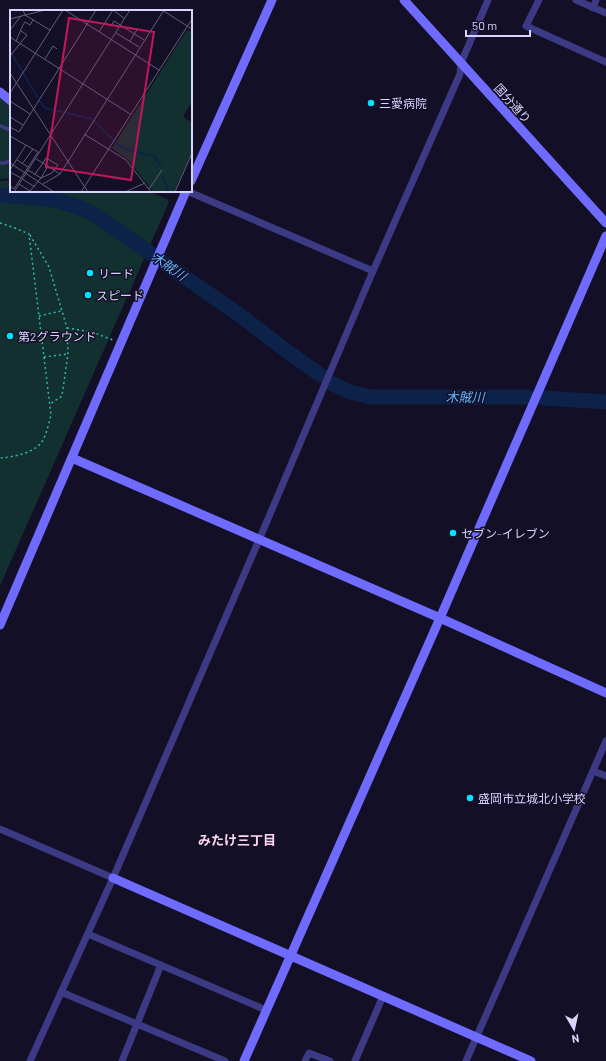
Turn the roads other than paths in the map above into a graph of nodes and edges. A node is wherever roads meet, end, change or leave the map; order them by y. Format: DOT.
graph roads {
  1 [pos="272,0"];
  2 [pos="404,0"];
  3 [pos="488,0"];
  4 [pos="540,0"];
  5 [pos="576,0"];
  6 [pos="596,0"];
  7 [pos="593,8"];
  8 [pos="606,13"];
  9 [pos="606,62"];
  10 [pos="461,63"];
  11 [pos="0,92"];
  12 [pos="10,100"];
  13 [pos="0,126"];
  14 [pos="10,130"];
  15 [pos="10,160"];
  16 [pos="0,163"];
  17 [pos="192,179"];
  18 [pos="187,192"];
  19 [pos="189,192"];
  20 [pos="606,223"];
  21 [pos="606,236"];
  22 [pos="373,271"];
  23 [pos="72,458"];
  24 [pos="259,540"];
  25 [pos="440,618"];
  26 [pos="0,625"];
  27 [pos="606,693"];
  28 [pos="606,741"];
  29 [pos="593,770"];
  30 [pos="606,776"];
  31 [pos="0,829"];
  32 [pos="113,878"];
  33 [pos="88,934"];
  34 [pos="290,956"];
  35 [pos="161,965"];
  36 [pos="61,992"];
  37 [pos="383,996"];
  38 [pos="266,1010"];
  39 [pos="138,1024"];
  40 [pos="476,1037"];
  41 [pos="30,1061"];
  42 [pos="122,1061"];
  43 [pos="226,1061"];
  44 [pos="244,1061"];
  45 [pos="305,1061"];
  46 [pos="330,1061"];
  47 [pos="355,1061"];
  48 [pos="466,1061"];
  49 [pos="531,1061"];
  1 -- 17 [label="street"];
  2 -- 10 [label="street, 国分通り"];
  3 -- 10 [label="street"];
  4 -- 9 [label="street"];
  5 -- 7 [label="street"];
  6 -- 7 [label="street"];
  7 -- 8 [label="street"];
  10 -- 20 [label="street, 国分通り"];
  10 -- 22 [label="street"];
  11 -- 12 [label="street"];
  13 -- 14 [label="lane"];
  15 -- 16 [label="lane"];
  18 -- 23 [label="street"];
  19 -- 22 [label="street"];
  21 -- 25 [label="street"];
  22 -- 24 [label="street"];
  23 -- 24 [label="street"];
  23 -- 26 [label="street"];
  24 -- 25 [label="street"];
  24 -- 32 [label="street"];
  25 -- 27 [label="street"];
  25 -- 34 [label="street"];
  28 -- 29 [label="street"];
  29 -- 30 [label="street"];
  29 -- 40 [label="street"];
  31 -- 32 [label="street"];
  32 -- 33 [label="street"];
  32 -- 34 [label="street"];
  33 -- 35 [label="street"];
  33 -- 36 [label="street"];
  34 -- 37 [label="street"];
  34 -- 38 [label="street"];
  35 -- 38 [label="street"];
  35 -- 39 [label="street"];
  36 -- 39 [label="street"];
  36 -- 41 [label="street"];
  37 -- 40 [label="street"];
  37 -- 47 [label="street"];
  38 -- 44 [label="street"];
  39 -- 42 [label="street"];
  39 -- 43 [label="street"];
  40 -- 48 [label="street"];
  40 -- 49 [label="street"];
  45 -- 46 [label="street"];
}
